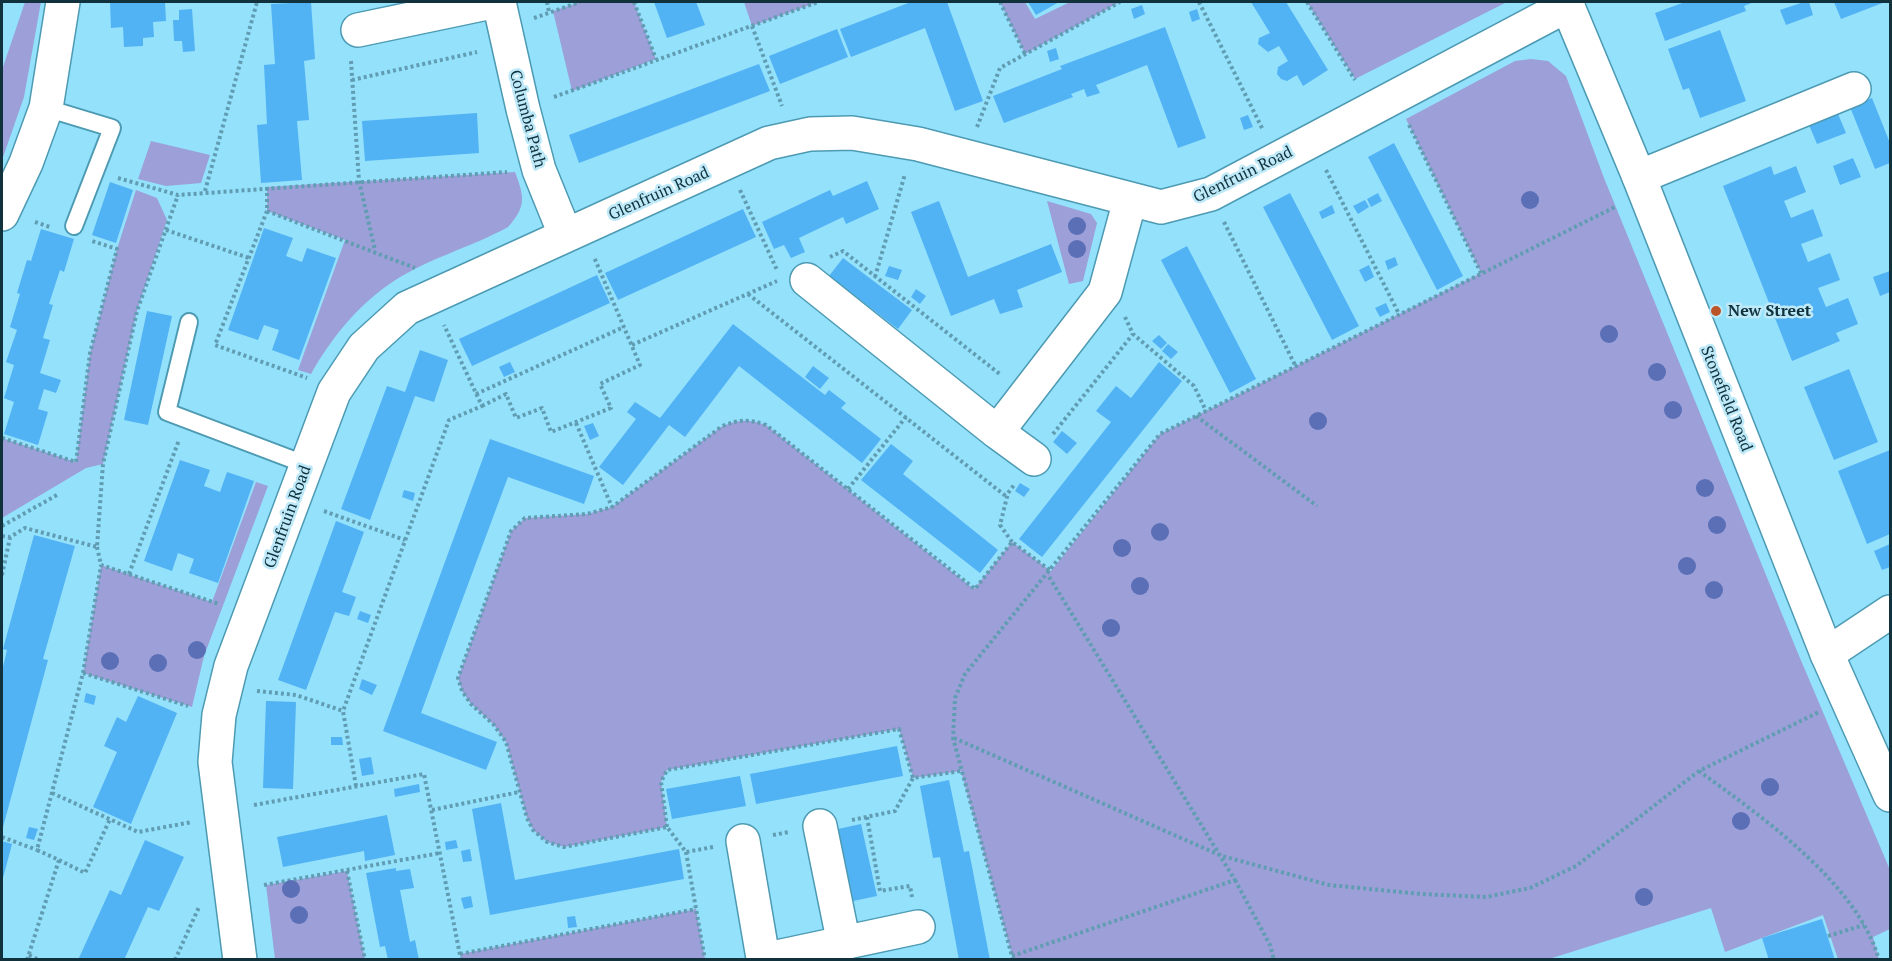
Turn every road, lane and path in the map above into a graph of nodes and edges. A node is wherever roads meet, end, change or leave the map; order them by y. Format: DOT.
graph roads {
  1 [pos="63,2"];
  2 [pos="257,2"];
  3 [pos="547,2"];
  4 [pos="580,2"];
  5 [pos="634,2"];
  6 [pos="818,2"];
  7 [pos="1000,2"];
  8 [pos="1120,2"];
  9 [pos="1199,2"];
  10 [pos="1307,2"];
  11 [pos="1567,4"];
  12 [pos="549,12"];
  13 [pos="501,19"];
  14 [pos="752,26"];
  15 [pos="358,30"];
  16 [pos="1025,54"];
  17 [pos="656,59"];
  18 [pos="352,80"];
  19 [pos="1854,89"];
  20 [pos="1384,103"];
  21 [pos="46,108"];
  22 [pos="523,109"];
  23 [pos="794,137"];
  24 [pos="1312,141"];
  25 [pos="913,143"];
  26 [pos="966,157"];
  27 [pos="1277,159"];
  28 [pos="728,163"];
  29 [pos="539,170"];
  30 [pos="95,171"];
  31 [pos="359,181"];
  32 [pos="1642,185"];
  33 [pos="267,187"];
  34 [pos="205,191"];
  35 [pos="1210,194"];
  36 [pos="178,195"];
  37 [pos="1130,200"];
  38 [pos="267,211"];
  39 [pos="2,213"];
  40 [pos="67,228"];
  41 [pos="166,230"];
  42 [pos="573,231"];
  43 [pos="89,240"];
  44 [pos="376,250"];
  45 [pos="249,258"];
  46 [pos="1481,273"];
  47 [pos="875,277"];
  48 [pos="794,280"];
  49 [pos="1105,292"];
  50 [pos="748,294"];
  51 [pos="431,297"];
  52 [pos="1399,314"];
  53 [pos="189,322"];
  54 [pos="624,327"];
  55 [pos="1295,365"];
  56 [pos="337,388"];
  57 [pos="476,394"];
  58 [pos="482,406"];
  59 [pos="1206,411"];
  60 [pos="1196,416"];
  61 [pos="906,417"];
  62 [pos="186,420"];
  63 [pos="576,423"];
  64 [pos="997,432"];
  65 [pos="2,438"];
  66 [pos="1034,459"];
  67 [pos="306,465"];
  68 [pos="848,489"];
  69 [pos="57,495"];
  70 [pos="1007,497"];
  71 [pos="295,501"];
  72 [pos="1317,506"];
  73 [pos="612,507"];
  74 [pos="2,526"];
  75 [pos="2,536"];
  76 [pos="10,537"];
  77 [pos="405,540"];
  78 [pos="97,547"];
  79 [pos="101,565"];
  80 [pos="1049,573"];
  81 [pos="129,574"];
  82 [pos="2,575"];
  83 [pos="1890,612"];
  84 [pos="251,615"];
  85 [pos="1827,654"];
  86 [pos="83,673"];
  87 [pos="1847,699"];
  88 [pos="222,702"];
  89 [pos="343,711"];
  90 [pos="953,738"];
  91 [pos="961,771"];
  92 [pos="1700,771"];
  93 [pos="913,778"];
  94 [pos="356,786"];
  95 [pos="520,792"];
  96 [pos="52,793"];
  97 [pos="1890,795"];
  98 [pos="432,810"];
  99 [pos="222,814"];
  100 [pos="867,817"];
  101 [pos="110,819"];
  102 [pos="820,826"];
  103 [pos="668,827"];
  104 [pos="2,837"];
  105 [pos="743,841"];
  106 [pos="38,850"];
  107 [pos="686,852"];
  108 [pos="440,853"];
  109 [pos="1222,856"];
  110 [pos="59,861"];
  111 [pos="347,871"];
  112 [pos="1235,880"];
  113 [pos="233,891"];
  114 [pos="696,909"];
  115 [pos="1864,925"];
  116 [pos="918,927"];
  117 [pos="1828,936"];
  118 [pos="844,944"];
  119 [pos="28,957"];
  120 [pos="460,957"];
  121 [pos="1013,958"];
  122 [pos="763,959"];
  123 [pos="39,960"];
  124 [pos="175,960"];
  125 [pos="240,960"];
  126 [pos="365,960"];
  127 [pos="705,960"];
  128 [pos="1274,960"];
  129 [pos="1879,960"];
  1 -- 21 [label="street"];
  2 -- 34 [label="path"];
  3 -- 12 [label="path"];
  4 -- 12 [label="path"];
  5 -- 17 [label="path"];
  6 -- 14 [label="path"];
  7 -- 16 [label="path"];
  8 -- 16 [label="path"];
  9 -- 27 [label="path"];
  10 -- 20 [label="path"];
  11 -- 20 [label="street, Glenfruin Road"];
  11 -- 32 [label="street, Stonefield Road"];
  12 -- 13 [label="path"];
  13 -- 15 [label="street"];
  13 -- 18 [label="path"];
  13 -- 22 [label="street, Columba Path"];
  14 -- 17 [label="path"];
  14 -- 23 [label="path"];
  15 -- 18 [label="path"];
  16 -- 26 [label="path"];
  17 -- 22 [label="path"];
  18 -- 31 [label="path"];
  19 -- 32 [label="street"];
  20 -- 24 [label="street, Glenfruin Road"];
  20 -- 46 [label="path"];
  21 -- 30 [label="lane"];
  21 -- 39 [label="street"];
  22 -- 29 [label="street, Columba Path"];
  23 -- 25 [label="street, Glenfruin Road"];
  23 -- 28 [label="street, Glenfruin Road"];
  24 -- 27 [label="street, Glenfruin Road"];
  24 -- 52 [label="path"];
  25 -- 26 [label="street, Glenfruin Road"];
  25 -- 47 [label="path"];
  26 -- 37 [label="street, Glenfruin Road"];
  27 -- 35 [label="street, Glenfruin Road"];
  28 -- 42 [label="street, Glenfruin Road"];
  28 -- 48 [label="path"];
  29 -- 31 [label="path"];
  29 -- 42 [label="street, Columba Path"];
  30 -- 36 [label="path"];
  30 -- 40 [label="lane"];
  31 -- 33 [label="path"];
  31 -- 44 [label="path"];
  32 -- 46 [label="path"];
  32 -- 85 [label="street, Stonefield Road"];
  33 -- 34 [label="path"];
  33 -- 38 [label="path"];
  34 -- 36 [label="path"];
  35 -- 37 [label="street, Glenfruin Road"];
  35 -- 55 [label="path"];
  36 -- 41 [label="path"];
  37 -- 49 [label="street"];
  38 -- 44 [label="path"];
  38 -- 45 [label="path"];
  39 -- 40 [label="path"];
  41 -- 45 [label="path"];
  41 -- 78 [label="path"];
  42 -- 51 [label="street, Glenfruin Road"];
  42 -- 54 [label="path"];
  43 -- 65 [label="path"];
  44 -- 51 [label="path"];
  45 -- 56 [label="path"];
  46 -- 52 [label="path"];
  48 -- 64 [label="street"];
  49 -- 59 [label="path"];
  49 -- 64 [label="street"];
  50 -- 61 [label="path"];
  51 -- 56 [label="street, Glenfruin Road"];
  51 -- 57 [label="path"];
  52 -- 55 [label="path"];
  53 -- 62 [label="lane"];
  54 -- 57 [label="path"];
  54 -- 63 [label="path"];
  55 -- 59 [label="path"];
  56 -- 67 [label="street, Glenfruin Road"];
  57 -- 58 [label="path"];
  58 -- 63 [label="path"];
  58 -- 77 [label="path"];
  59 -- 60 [label="path"];
  60 -- 72 [label="path"];
  60 -- 80 [label="path"];
  61 -- 68 [label="path"];
  61 -- 70 [label="path"];
  62 -- 67 [label="lane"];
  62 -- 81 [label="path"];
  63 -- 73 [label="path"];
  64 -- 66 [label="street"];
  67 -- 71 [label="street, Glenfruin Road"];
  68 -- 73 [label="path"];
  68 -- 80 [label="path"];
  69 -- 74 [label="path"];
  71 -- 77 [label="path"];
  71 -- 84 [label="street, Glenfruin Road"];
  73 -- 95 [label="path"];
  75 -- 76 [label="path"];
  76 -- 78 [label="path"];
  76 -- 82 [label="path"];
  77 -- 89 [label="path"];
  78 -- 79 [label="path"];
  79 -- 81 [label="path"];
  79 -- 86 [label="path"];
  80 -- 90 [label="path"];
  80 -- 109 [label="path"];
  81 -- 84 [label="path"];
  83 -- 85 [label="street"];
  84 -- 88 [label="street, Glenfruin Road"];
  85 -- 87 [label="street, Stonefield Road"];
  86 -- 88 [label="path"];
  86 -- 96 [label="path"];
  87 -- 92 [label="path"];
  87 -- 97 [label="street, Stonefield Road"];
  88 -- 89 [label="path"];
  88 -- 99 [label="street, Glenfruin Road"];
  89 -- 94 [label="path"];
  90 -- 91 [label="path"];
  90 -- 109 [label="path"];
  91 -- 93 [label="path"];
  91 -- 121 [label="path"];
  92 -- 109 [label="path"];
  92 -- 115 [label="path"];
  93 -- 100 [label="path"];
  93 -- 103 [label="path"];
  94 -- 98 [label="path"];
  94 -- 99 [label="path"];
  95 -- 98 [label="path"];
  95 -- 103 [label="path"];
  96 -- 101 [label="path"];
  96 -- 106 [label="path"];
  98 -- 108 [label="path"];
  99 -- 101 [label="path"];
  99 -- 113 [label="street, Glenfruin Road"];
  100 -- 102 [label="path"];
  100 -- 116 [label="path"];
  101 -- 110 [label="path"];
  102 -- 105 [label="path"];
  102 -- 118 [label="street"];
  103 -- 107 [label="path"];
  104 -- 106 [label="path"];
  105 -- 107 [label="path"];
  105 -- 122 [label="street"];
  106 -- 110 [label="path"];
  107 -- 114 [label="path"];
  108 -- 111 [label="path"];
  108 -- 120 [label="path"];
  109 -- 112 [label="path"];
  110 -- 119 [label="path"];
  111 -- 113 [label="path"];
  111 -- 126 [label="path"];
  112 -- 121 [label="path"];
  112 -- 128 [label="path"];
  113 -- 124 [label="path"];
  113 -- 125 [label="street, Glenfruin Road"];
  114 -- 120 [label="path"];
  114 -- 127 [label="path"];
  115 -- 117 [label="path"];
  115 -- 129 [label="path"];
  116 -- 118 [label="street"];
  118 -- 122 [label="street"];
  119 -- 123 [label="path"];
}
